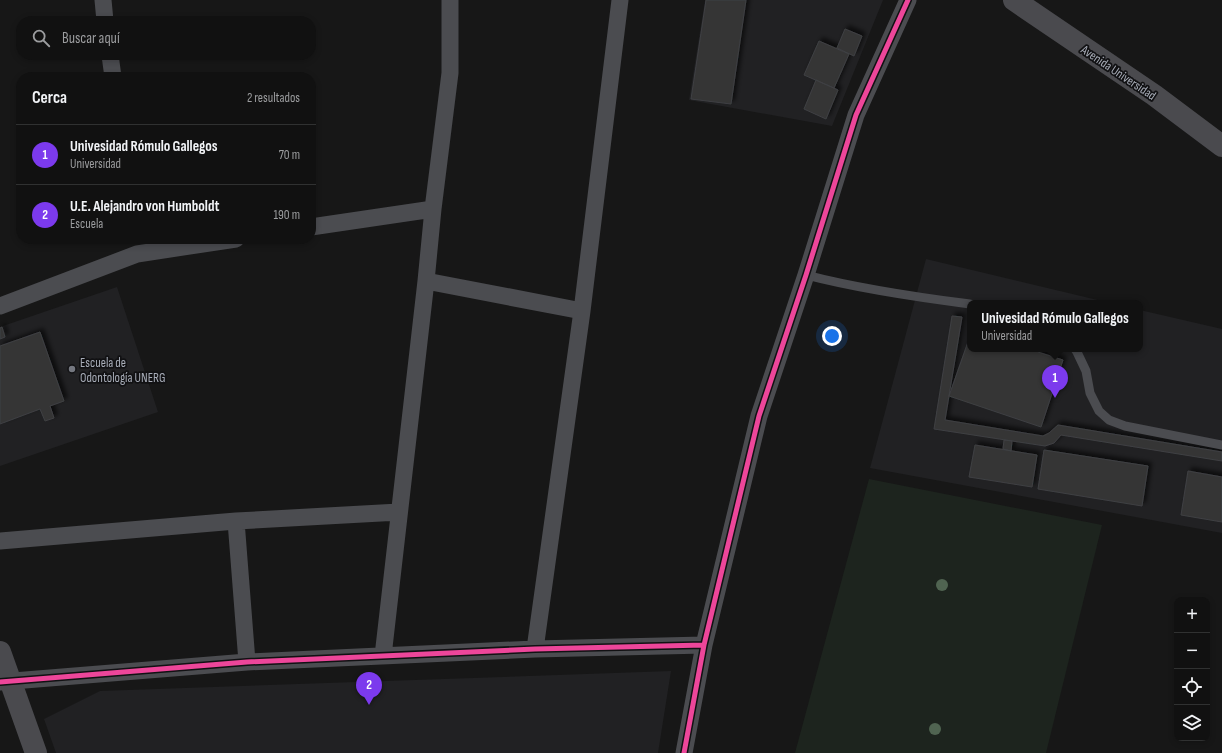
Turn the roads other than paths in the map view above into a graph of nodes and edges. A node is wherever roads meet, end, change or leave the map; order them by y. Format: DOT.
graph roads {
  1 [pos="103,0"];
  2 [pos="450,0"];
  3 [pos="620,0"];
  4 [pos="908,0"];
  5 [pos="1014,0"];
  6 [pos="105,16"];
  7 [pos="111,60"];
  8 [pos="112,72"];
  9 [pos="1222,146"];
  10 [pos="433,209"];
  11 [pos="316,226"];
  12 [pos="174,244"];
  13 [pos="136,247"];
  14 [pos="806,275"];
  15 [pos="426,281"];
  16 [pos="967,304"];
  17 [pos="0,306"];
  18 [pos="582,311"];
  19 [pos="1077,352"];
  20 [pos="1222,445"];
  21 [pos="398,512"];
  22 [pos="236,521"];
  23 [pos="0,541"];
  24 [pos="704,645"];
  25 [pos="535,649"];
  26 [pos="0,652"];
  27 [pos="382,656"];
  28 [pos="247,662"];
  29 [pos="5,681"];
  30 [pos="36,753"];
  31 [pos="684,753"];
  1 -- 6 [label="street"];
  2 -- 10 [label="street"];
  3 -- 18 [label="street"];
  4 -- 14 [label="street"];
  5 -- 9 [label="main road, Avenida Universidad"];
  7 -- 8 [label="street"];
  10 -- 11 [label="street"];
  10 -- 15 [label="street"];
  12 -- 13 [label="street"];
  13 -- 17 [label="street"];
  14 -- 16 [label="lane"];
  14 -- 24 [label="street"];
  15 -- 18 [label="street"];
  15 -- 21 [label="street"];
  18 -- 25 [label="street"];
  19 -- 20 [label="lane"];
  21 -- 22 [label="street"];
  21 -- 27 [label="street"];
  22 -- 23 [label="street"];
  22 -- 28 [label="street"];
  24 -- 25 [label="street"];
  24 -- 31 [label="street"];
  25 -- 27 [label="street"];
  26 -- 29 [label="main road"];
  27 -- 28 [label="street"];
  28 -- 29 [label="street"];
  29 -- 30 [label="main road"];
}
